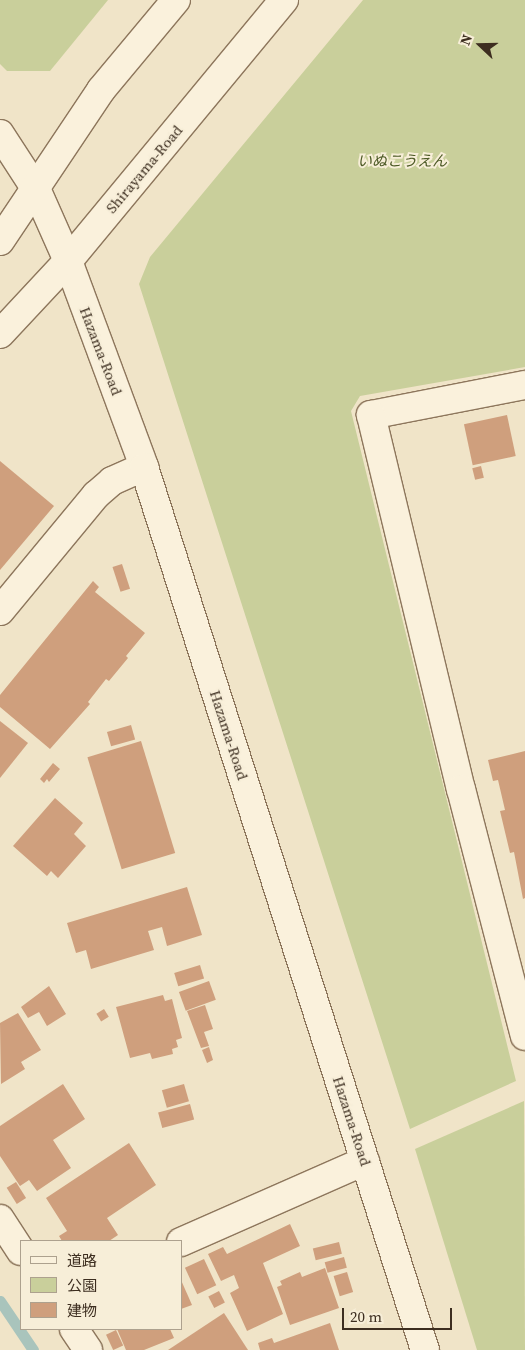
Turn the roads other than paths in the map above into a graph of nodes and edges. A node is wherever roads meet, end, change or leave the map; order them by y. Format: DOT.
graph roads {
  1 [pos="176,0"];
  2 [pos="284,0"];
  3 [pos="0,134"];
  4 [pos="37,191"];
  5 [pos="0,241"];
  6 [pos="68,262"];
  7 [pos="0,334"];
  8 [pos="525,385"];
  9 [pos="144,467"];
  10 [pos="0,611"];
  11 [pos="525,1036"];
  12 [pos="365,1161"];
  13 [pos="0,1219"];
  14 [pos="182,1242"];
  15 [pos="20,1249"];
  16 [pos="75,1330"];
  17 [pos="88,1350"];
  18 [pos="425,1350"];
  1 -- 4 [label="street"];
  2 -- 6 [label="street, Shirayama-Road"];
  3 -- 4 [label="street, Hazama-Road"];
  4 -- 5 [label="street"];
  4 -- 6 [label="street, Hazama-Road"];
  6 -- 7 [label="street, Shirayama-Road"];
  6 -- 9 [label="street, Hazama-Road"];
  8 -- 11 [label="street"];
  9 -- 10 [label="street"];
  9 -- 12 [label="street, Hazama-Road"];
  12 -- 14 [label="street"];
  12 -- 18 [label="street, Hazama-Road"];
  13 -- 15 [label="street"];
  16 -- 17 [label="street"];
}
